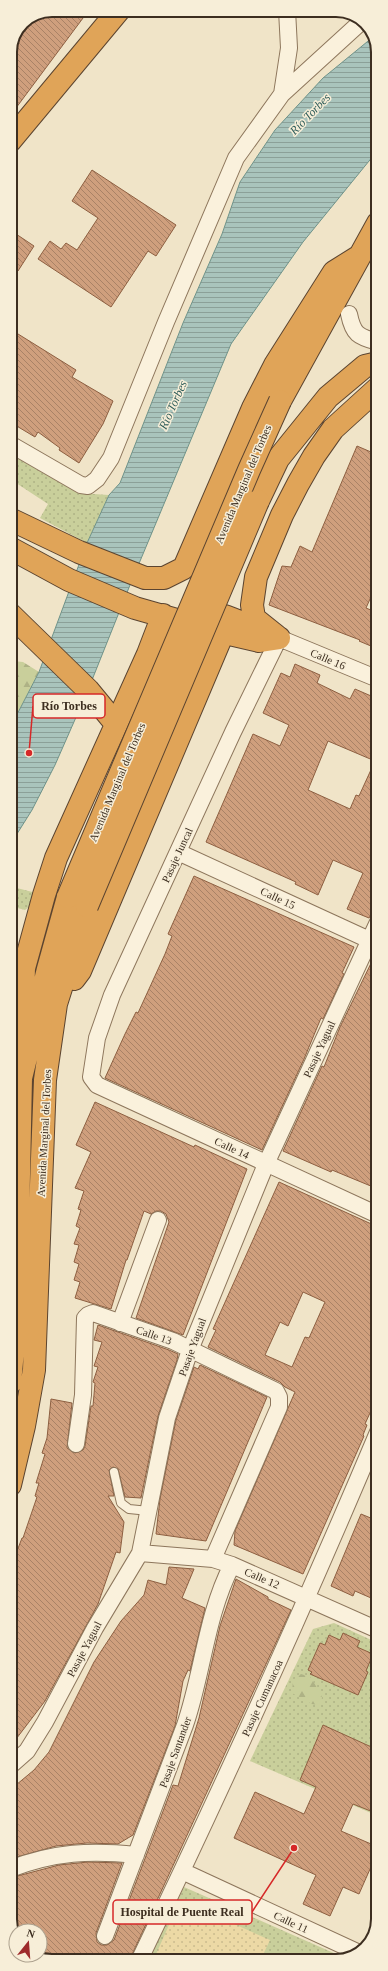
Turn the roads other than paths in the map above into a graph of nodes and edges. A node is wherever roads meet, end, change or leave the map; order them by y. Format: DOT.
graph roads {
  1 [pos="113,17"];
  2 [pos="287,17"];
  3 [pos="358,25"];
  4 [pos="282,94"];
  5 [pos="17,133"];
  6 [pos="371,235"];
  7 [pos="358,257"];
  8 [pos="349,314"];
  9 [pos="371,340"];
  10 [pos="371,365"];
  11 [pos="371,394"];
  12 [pos="17,448"];
  13 [pos="17,522"];
  14 [pos="17,552"];
  15 [pos="191,552"];
  16 [pos="256,576"];
  17 [pos="163,616"];
  18 [pos="17,621"];
  19 [pos="223,633"];
  20 [pos="279,638"];
  21 [pos="371,676"];
  22 [pos="116,724"];
  23 [pos="178,852"];
  24 [pos="78,902"];
  25 [pos="371,941"];
  26 [pos="371,948"];
  27 [pos="56,1004"];
  28 [pos="91,1077"];
  29 [pos="21,1078"];
  30 [pos="266,1164"];
  31 [pos="371,1212"];
  32 [pos="158,1220"];
  33 [pos="17,1264"];
  34 [pos="120,1324"];
  35 [pos="190,1350"];
  36 [pos="76,1444"];
  37 [pos="371,1448"];
  38 [pos="17,1456"];
  39 [pos="114,1472"];
  40 [pos="149,1511"];
  41 [pos="140,1553"];
  42 [pos="213,1559"];
  43 [pos="232,1565"];
  44 [pos="308,1597"];
  45 [pos="371,1627"];
  46 [pos="17,1760"];
  47 [pos="136,1855"];
  48 [pos="17,1867"];
  49 [pos="182,1871"];
  50 [pos="105,1936"];
  51 [pos="352,1950"];
  52 [pos="142,1954"];
  1 -- 5 [label="highway"];
  2 -- 4 [label="street"];
  3 -- 4 [label="street"];
  4 -- 12 [label="street"];
  6 -- 7 [label="highway, Avenida Marginal del Torbes"];
  7 -- 15 [label="highway"];
  7 -- 24 [label="highway, Avenida Marginal del Torbes, bridge"];
  8 -- 9 [label="street"];
  10 -- 24 [label="highway, Avenida Marginal del Torbes, bridge"];
  11 -- 16 [label="highway"];
  13 -- 15 [label="highway"];
  14 -- 17 [label="highway"];
  15 -- 16 [label="highway"];
  16 -- 20 [label="highway"];
  17 -- 19 [label="highway"];
  17 -- 20 [label="highway"];
  17 -- 22 [label="highway"];
  18 -- 22 [label="highway"];
  19 -- 20 [label="highway"];
  19 -- 27 [label="highway"];
  20 -- 21 [label="street, Calle 16"];
  20 -- 23 [label="street, Pasaje Juncal"];
  22 -- 29 [label="highway"];
  23 -- 25 [label="street, Calle 15"];
  23 -- 28 [label="street, Pasaje Juncal"];
  24 -- 27 [label="highway, Avenida Marginal del Torbes"];
  24 -- 29 [label="highway, Avenida Marginal del Torbes"];
  26 -- 30 [label="street, Pasaje Yagual"];
  27 -- 38 [label="highway, Avenida Marginal del Torbes"];
  28 -- 30 [label="street, Calle 14"];
  29 -- 33 [label="highway, Avenida Marginal del Torbes"];
  30 -- 31 [label="street, Calle 14"];
  30 -- 35 [label="street, Pasaje Yagual"];
  32 -- 34 [label="street"];
  34 -- 35 [label="street, Calle 13"];
  34 -- 36 [label="street, Calle 13"];
  35 -- 40 [label="street, Pasaje Yagual"];
  35 -- 42 [label="street, Calle 13"];
  37 -- 44 [label="street, Pasaje Cumanacoa"];
  39 -- 40 [label="lane"];
  40 -- 41 [label="street, Pasaje Yagual"];
  41 -- 42 [label="street, Calle 12"];
  41 -- 46 [label="street, Pasaje Yagual"];
  42 -- 43 [label="street, Calle 12"];
  43 -- 44 [label="street, Calle 12"];
  43 -- 47 [label="street, Pasaje Santander"];
  44 -- 45 [label="street, Calle 12"];
  44 -- 49 [label="street, Pasaje Cumanacoa"];
  47 -- 48 [label="street"];
  47 -- 50 [label="street, Pasaje Santander"];
  49 -- 51 [label="street, Calle 11"];
  49 -- 52 [label="street, Pasaje Cumanacoa"];
}
